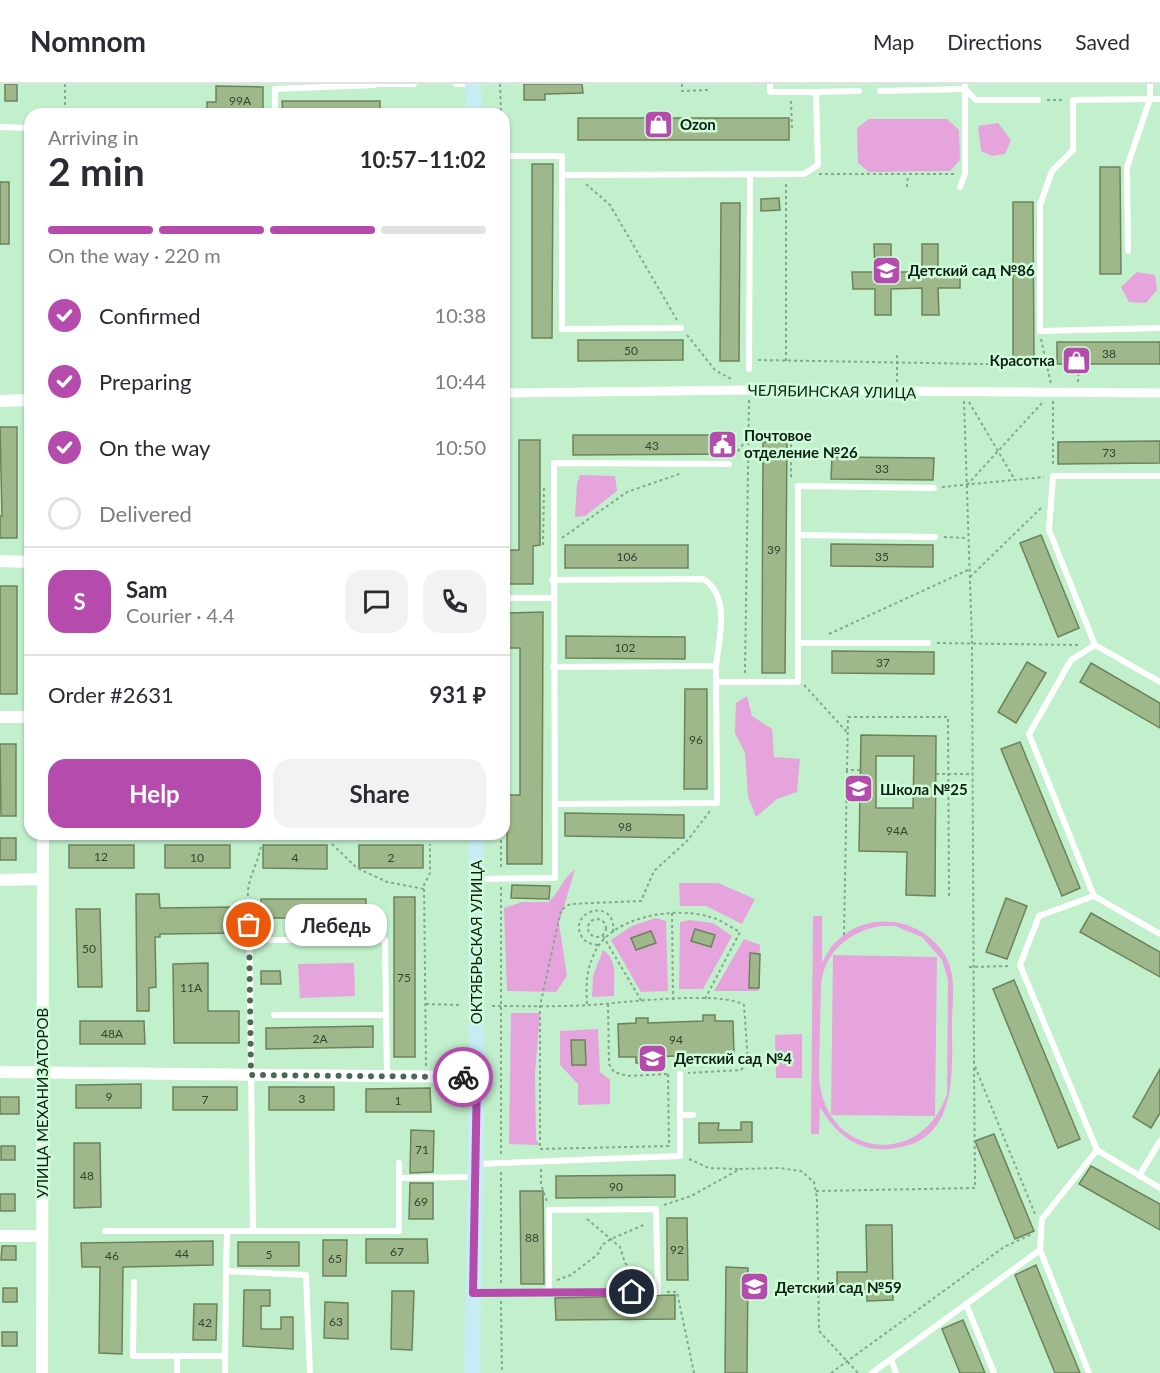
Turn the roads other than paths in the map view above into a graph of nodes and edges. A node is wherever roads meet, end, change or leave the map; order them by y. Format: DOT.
graph roads {
  1 [pos="414,84"];
  2 [pos="456,84"];
  3 [pos="473,84"];
  4 [pos="770,84"];
  5 [pos="1150,84"];
  6 [pos="374,85"];
  7 [pos="965,87"];
  8 [pos="859,91"];
  9 [pos="880,91"];
  10 [pos="816,92"];
  11 [pos="1150,99"];
  12 [pos="1160,99"];
  13 [pos="1038,100"];
  14 [pos="275,108"];
  15 [pos="474,108"];
  16 [pos="0,127"];
  17 [pos="24,128"];
  18 [pos="510,156"];
  19 [pos="562,175"];
  20 [pos="750,176"];
  21 [pos="960,187"];
  22 [pos="1128,251"];
  23 [pos="681,328"];
  24 [pos="1160,328"];
  25 [pos="749,369"];
  26 [pos="510,393"];
  27 [pos="1160,393"];
  28 [pos="0,400"];
  29 [pos="24,400"];
  30 [pos="731,461"];
  31 [pos="1160,476"];
  32 [pos="934,488"];
  33 [pos="798,535"];
  34 [pos="935,537"];
  35 [pos="0,561"];
  36 [pos="24,562"];
  37 [pos="552,580"];
  38 [pos="510,598"];
  39 [pos="553,598"];
  40 [pos="798,643"];
  41 [pos="928,643"];
  42 [pos="1095,645"];
  43 [pos="716,666"];
  44 [pos="553,667"];
  45 [pos="716,682"];
  46 [pos="1160,682"];
  47 [pos="0,717"];
  48 [pos="24,717"];
  49 [pos="555,804"];
  50 [pos="43,840"];
  51 [pos="476,840"];
  52 [pos="42,879"];
  53 [pos="476,879"];
  54 [pos="0,880"];
  55 [pos="1094,896"];
  56 [pos="249,904"];
  57 [pos="1160,934"];
  58 [pos="270,940"];
  59 [pos="274,1015"];
  60 [pos="386,1015"];
  61 [pos="0,1072"];
  62 [pos="42,1072"];
  63 [pos="680,1074"];
  64 [pos="251,1075"];
  65 [pos="387,1076"];
  66 [pos="477,1077"];
  67 [pos="693,1114"];
  68 [pos="680,1115"];
  69 [pos="1160,1141"];
  70 [pos="1097,1150"];
  71 [pos="399,1162"];
  72 [pos="475,1170"];
  73 [pos="1139,1176"];
  74 [pos="399,1178"];
  75 [pos="1160,1188"];
  76 [pos="105,1231"];
  77 [pos="253,1231"];
  78 [pos="227,1232"];
  79 [pos="0,1236"];
  80 [pos="42,1236"];
  81 [pos="1040,1250"];
  82 [pos="226,1271"];
  83 [pos="134,1282"];
  84 [pos="473,1293"];
  85 [pos="549,1293"];
  86 [pos="966,1304"];
  87 [pos="177,1356"];
  88 [pos="224,1356"];
  89 [pos="891,1359"];
  90 [pos="42,1373"];
  91 [pos="177,1373"];
  92 [pos="225,1373"];
  93 [pos="310,1373"];
  94 [pos="472,1373"];
  95 [pos="872,1373"];
  96 [pos="896,1373"];
  97 [pos="994,1373"];
  98 [pos="1089,1373"];
  1 -- 6 [label="lane"];
  2 -- 3 [label="lane"];
  3 -- 15 [label="main road"];
  4 -- 10 [label="lane"];
  5 -- 11 [label="lane"];
  6 -- 14 [label="lane"];
  7 -- 9 [label="lane"];
  7 -- 13 [label="lane"];
  7 -- 21 [label="lane"];
  8 -- 10 [label="lane"];
  10 -- 20 [label="lane"];
  11 -- 12 [label="lane"];
  11 -- 22 [label="lane"];
  11 -- 24 [label="lane"];
  16 -- 17 [label="lane"];
  18 -- 19 [label="lane"];
  19 -- 20 [label="lane"];
  19 -- 23 [label="lane"];
  20 -- 25 [label="lane"];
  26 -- 27 [label="street, ЧЕЛЯБИНСКАЯ УЛИЦА"];
  28 -- 29 [label="street"];
  30 -- 37 [label="lane"];
  31 -- 42 [label="lane"];
  32 -- 33 [label="lane"];
  33 -- 34 [label="lane"];
  33 -- 40 [label="lane"];
  35 -- 36 [label="street"];
  37 -- 39 [label="lane"];
  37 -- 43 [label="lane"];
  38 -- 39 [label="lane"];
  39 -- 44 [label="lane"];
  40 -- 41 [label="lane"];
  40 -- 45 [label="lane"];
  42 -- 46 [label="lane"];
  42 -- 55 [label="lane"];
  43 -- 44 [label="lane"];
  43 -- 45 [label="lane"];
  44 -- 49 [label="lane"];
  45 -- 49 [label="lane"];
  47 -- 48 [label="street"];
  49 -- 53 [label="lane"];
  50 -- 52 [label="street, УЛИЦА МЕХАНИЗАТОРОВ"];
  51 -- 53 [label="main road, ОКТЯБРЬСКАЯ УЛИЦА"];
  52 -- 54 [label="street"];
  52 -- 62 [label="street, УЛИЦА МЕХАНИЗАТОРОВ"];
  53 -- 66 [label="main road, ОКТЯБРЬСКАЯ УЛИЦА"];
  55 -- 57 [label="lane"];
  55 -- 70 [label="lane"];
  56 -- 64 [label="lane"];
  58 -- 60 [label="lane"];
  59 -- 60 [label="lane"];
  60 -- 65 [label="lane"];
  61 -- 62 [label="street"];
  62 -- 64 [label="street"];
  62 -- 80 [label="street, УЛИЦА МЕХАНИЗАТОРОВ"];
  63 -- 68 [label="lane"];
  64 -- 65 [label="street"];
  64 -- 77 [label="lane"];
  65 -- 66 [label="street"];
  66 -- 72 [label="main road, ОКТЯБРЬСКАЯ УЛИЦА"];
  67 -- 68 [label="lane"];
  68 -- 72 [label="lane"];
  69 -- 73 [label="lane"];
  70 -- 73 [label="lane"];
  70 -- 81 [label="lane"];
  71 -- 74 [label="lane"];
  72 -- 74 [label="lane"];
  72 -- 84 [label="main road, ОКТЯБРЬСКАЯ УЛИЦА"];
  73 -- 75 [label="lane"];
  74 -- 77 [label="lane"];
  76 -- 78 [label="lane"];
  77 -- 78 [label="lane"];
  78 -- 82 [label="lane"];
  79 -- 80 [label="street"];
  80 -- 90 [label="street, УЛИЦА МЕХАНИЗАТОРОВ"];
  81 -- 86 [label="lane"];
  81 -- 98 [label="lane"];
  82 -- 88 [label="lane"];
  82 -- 93 [label="lane"];
  83 -- 87 [label="lane"];
  84 -- 85 [label="lane"];
  84 -- 94 [label="main road, ОКТЯБРЬСКАЯ УЛИЦА"];
  85 -- 85 [label="lane"];
  86 -- 89 [label="lane"];
  86 -- 97 [label="lane"];
  87 -- 88 [label="lane"];
  87 -- 91 [label="lane"];
  88 -- 92 [label="lane"];
  89 -- 95 [label="lane"];
  89 -- 96 [label="lane"];
}
